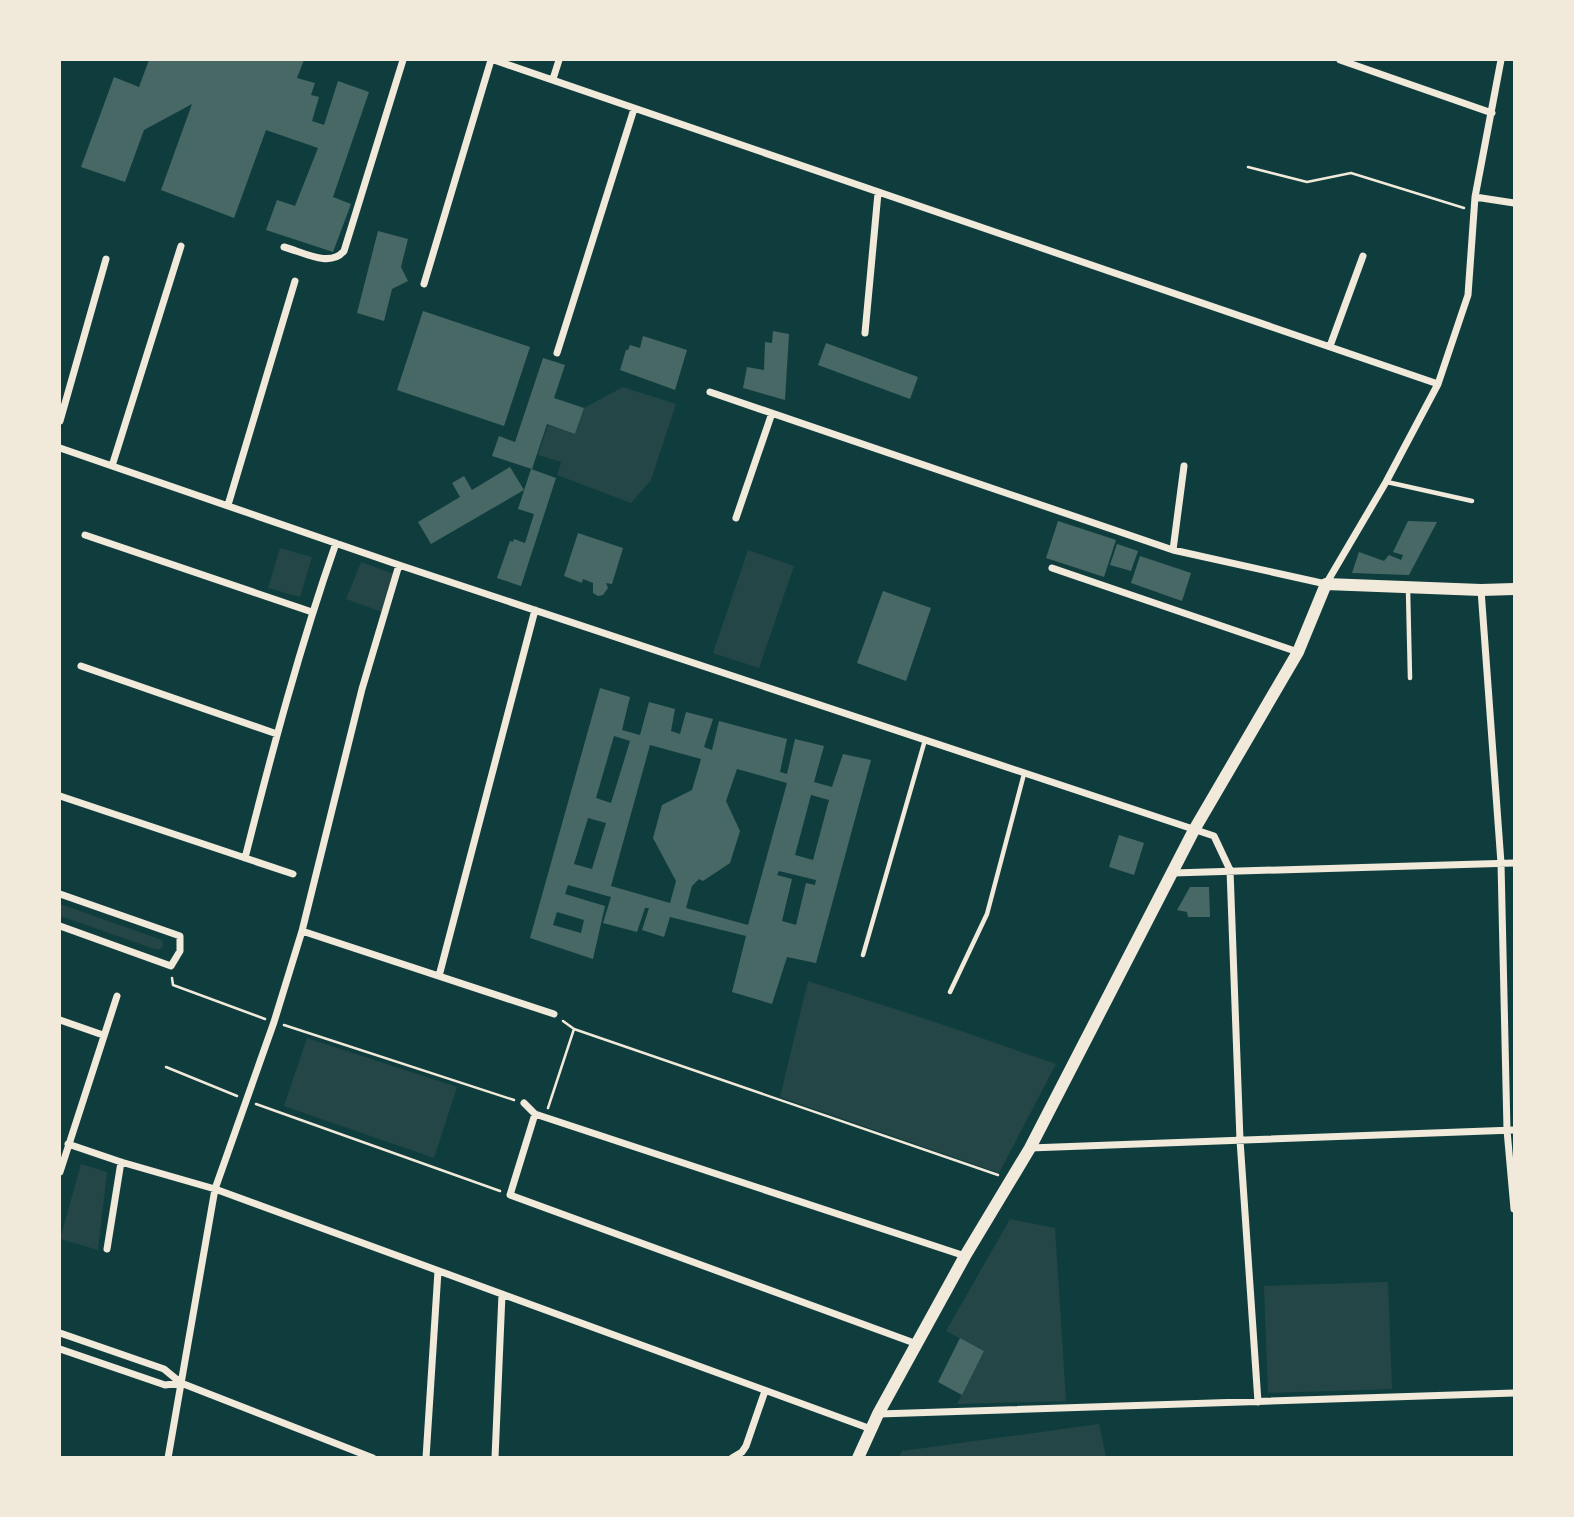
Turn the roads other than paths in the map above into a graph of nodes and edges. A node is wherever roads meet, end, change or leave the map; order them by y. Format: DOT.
graph roads {
  1 [pos="403,60"];
  2 [pos="492,60"];
  3 [pos="559,60"];
  4 [pos="1340,60"];
  5 [pos="1501,60"];
  6 [pos="553,79"];
  7 [pos="634,109"];
  8 [pos="1492,113"];
  9 [pos="878,193"];
  10 [pos="1475,197"];
  11 [pos="1514,203"];
  12 [pos="181,246"];
  13 [pos="284,247"];
  14 [pos="1363,256"];
  15 [pos="106,259"];
  16 [pos="295,281"];
  17 [pos="424,285"];
  18 [pos="865,333"];
  19 [pos="1330,346"];
  20 [pos="557,354"];
  21 [pos="1438,384"];
  22 [pos="710,392"];
  23 [pos="772,413"];
  24 [pos="60,421"];
  25 [pos="60,448"];
  26 [pos="112,466"];
  27 [pos="1184,466"];
  28 [pos="1386,482"];
  29 [pos="1472,500"];
  30 [pos="228,505"];
  31 [pos="736,518"];
  32 [pos="85,535"];
  33 [pos="336,542"];
  34 [pos="1173,550"];
  35 [pos="399,565"];
  36 [pos="1052,568"];
  37 [pos="1326,583"];
  38 [pos="1408,585"];
  39 [pos="1514,589"];
  40 [pos="1481,590"];
  41 [pos="535,610"];
  42 [pos="312,612"];
  43 [pos="1298,652"];
  44 [pos="80,666"];
  45 [pos="1410,678"];
  46 [pos="277,734"];
  47 [pos="925,740"];
  48 [pos="1024,774"];
  49 [pos="60,796"];
  50 [pos="1194,830"];
  51 [pos="245,858"];
  52 [pos="1501,863"];
  53 [pos="1514,863"];
  54 [pos="1230,870"];
  55 [pos="1173,873"];
  56 [pos="293,874"];
  57 [pos="60,894"];
  58 [pos="60,926"];
  59 [pos="302,931"];
  60 [pos="863,956"];
  61 [pos="439,976"];
  62 [pos="950,992"];
  63 [pos="117,996"];
  64 [pos="554,1014"];
  65 [pos="60,1020"];
  66 [pos="103,1035"];
  67 [pos="524,1103"];
  68 [pos="535,1114"];
  69 [pos="1511,1130"];
  70 [pos="1240,1140"];
  71 [pos="68,1144"];
  72 [pos="1030,1148"];
  73 [pos="121,1162"];
  74 [pos="60,1172"];
  75 [pos="215,1189"];
  76 [pos="1514,1209"];
  77 [pos="107,1249"];
  78 [pos="965,1256"];
  79 [pos="438,1270"];
  80 [pos="502,1294"];
  81 [pos="60,1333"];
  82 [pos="917,1344"];
  83 [pos="60,1349"];
  84 [pos="181,1383"];
  85 [pos="765,1391"];
  86 [pos="1514,1393"];
  87 [pos="1258,1402"];
  88 [pos="878,1414"];
  89 [pos="871,1429"];
  90 [pos="168,1458"];
  91 [pos="373,1458"];
  92 [pos="426,1458"];
  93 [pos="495,1458"];
  94 [pos="732,1458"];
  95 [pos="858,1458"];
  1 -- 13 [label="street"];
  2 -- 6 [label="street"];
  2 -- 17 [label="street"];
  3 -- 6 [label="street"];
  4 -- 8 [label="street"];
  5 -- 8 [label="street"];
  6 -- 7 [label="street"];
  7 -- 9 [label="street"];
  7 -- 20 [label="street"];
  8 -- 10 [label="street"];
  9 -- 18 [label="street"];
  9 -- 19 [label="street"];
  10 -- 11 [label="street"];
  10 -- 21 [label="street"];
  12 -- 26 [label="street"];
  14 -- 19 [label="street"];
  15 -- 24 [label="street"];
  16 -- 30 [label="street"];
  19 -- 21 [label="street"];
  21 -- 28 [label="street"];
  22 -- 23 [label="street"];
  23 -- 31 [label="street"];
  23 -- 34 [label="street"];
  25 -- 26 [label="street"];
  26 -- 30 [label="street"];
  27 -- 34 [label="street"];
  28 -- 29 [label="lane"];
  28 -- 37 [label="street"];
  30 -- 33 [label="street"];
  32 -- 42 [label="street"];
  33 -- 35 [label="street"];
  33 -- 42 [label="street"];
  34 -- 37 [label="street"];
  35 -- 41 [label="street"];
  35 -- 59 [label="street"];
  36 -- 43 [label="street"];
  37 -- 38 [label="street"];
  37 -- 43 [label="street"];
  38 -- 40 [label="street"];
  38 -- 45 [label="lane"];
  39 -- 40 [label="street"];
  40 -- 52 [label="street"];
  41 -- 47 [label="street"];
  41 -- 61 [label="street"];
  42 -- 46 [label="street"];
  43 -- 50 [label="street"];
  44 -- 46 [label="street"];
  46 -- 51 [label="street"];
  47 -- 48 [label="street"];
  47 -- 60 [label="lane"];
  48 -- 50 [label="street"];
  48 -- 62 [label="lane"];
  49 -- 51 [label="street"];
  50 -- 54 [label="street"];
  50 -- 55 [label="street"];
  51 -- 56 [label="street"];
  52 -- 53 [label="street"];
  52 -- 54 [label="street"];
  52 -- 69 [label="street"];
  54 -- 55 [label="street"];
  54 -- 70 [label="street"];
  55 -- 72 [label="street"];
  57 -- 58 [label="street"];
  59 -- 61 [label="street"];
  59 -- 75 [label="street"];
  61 -- 64 [label="street"];
  63 -- 66 [label="street"];
  65 -- 66 [label="street"];
  66 -- 71 [label="street"];
  67 -- 68 [label="street"];
  68 -- 78 [label="street"];
  68 -- 82 [label="street"];
  69 -- 70 [label="street"];
  69 -- 76 [label="street"];
  70 -- 72 [label="street"];
  70 -- 87 [label="street"];
  71 -- 73 [label="street"];
  71 -- 74 [label="street"];
  72 -- 78 [label="street"];
  73 -- 75 [label="street"];
  73 -- 77 [label="street"];
  75 -- 79 [label="street"];
  75 -- 84 [label="street"];
  78 -- 82 [label="street"];
  79 -- 80 [label="street"];
  79 -- 92 [label="street"];
  80 -- 85 [label="street"];
  80 -- 93 [label="street"];
  81 -- 84 [label="street"];
  82 -- 88 [label="street"];
  83 -- 84 [label="street"];
  84 -- 90 [label="street"];
  84 -- 91 [label="street"];
  85 -- 89 [label="street"];
  85 -- 94 [label="street"];
  86 -- 87 [label="street"];
  87 -- 88 [label="street"];
  88 -- 89 [label="street"];
  89 -- 95 [label="street"];
}
